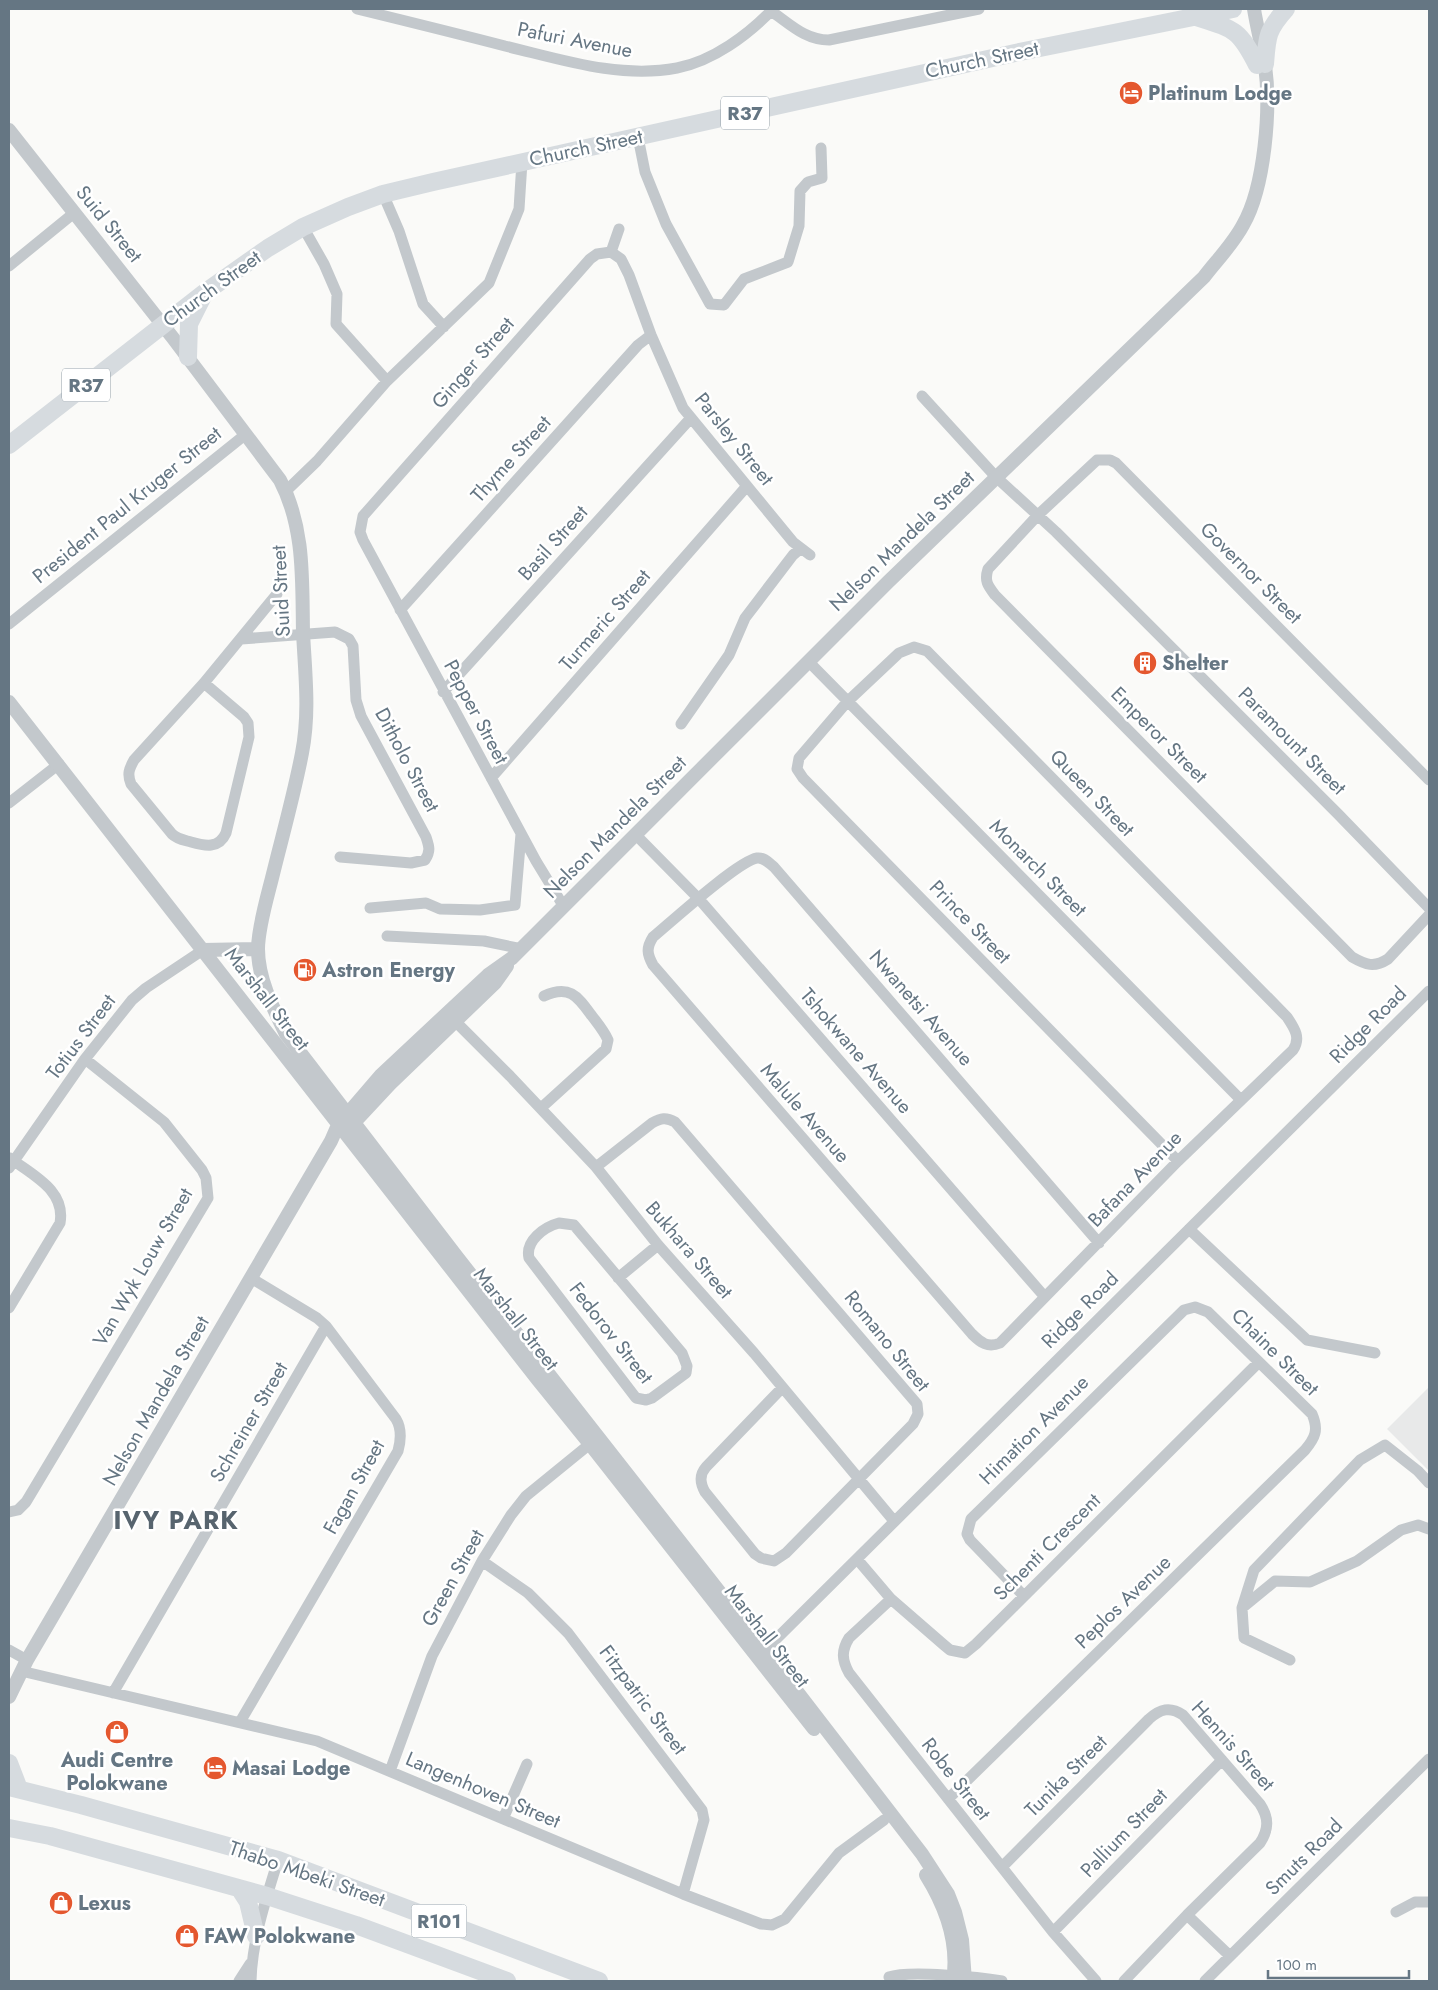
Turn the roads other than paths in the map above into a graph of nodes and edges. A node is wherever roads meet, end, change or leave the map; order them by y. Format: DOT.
graph roads {
  1 [pos="357,9"];
  2 [pos="979,9"];
  3 [pos="1233,9"];
  4 [pos="1247,9"];
  5 [pos="1254,9"];
  6 [pos="1286,9"];
  7 [pos="772,10"];
  8 [pos="1200,14"];
  9 [pos="1261,65"];
  10 [pos="9,130"];
  11 [pos="638,137"];
  12 [pos="821,148"];
  13 [pos="522,162"];
  14 [pos="383,194"];
  15 [pos="74,213"];
  16 [pos="303,227"];
  17 [pos="619,229"];
  18 [pos="611,252"];
  19 [pos="9,266"];
  20 [pos="204,293"];
  21 [pos="163,325"];
  22 [pos="444,327"];
  23 [pos="651,335"];
  24 [pos="188,357"];
  25 [pos="388,381"];
  26 [pos="922,396"];
  27 [pos="690,419"];
  28 [pos="246,434"];
  29 [pos="9,445"];
  30 [pos="996,477"];
  31 [pos="748,486"];
  32 [pos="286,491"];
  33 [pos="1038,515"];
  34 [pos="360,532"];
  35 [pos="278,594"];
  36 [pos="400,610"];
  37 [pos="9,624"];
  38 [pos="304,634"];
  39 [pos="241,639"];
  40 [pos="809,662"];
  41 [pos="204,684"];
  42 [pos="443,692"];
  43 [pos="9,702"];
  44 [pos="847,702"];
  45 [pos="681,724"];
  46 [pos="59,764"];
  47 [pos="490,778"];
  48 [pos="1429,780"];
  49 [pos="9,803"];
  50 [pos="521,834"];
  51 [pos="635,834"];
  52 [pos="340,857"];
  53 [pos="699,899"];
  54 [pos="564,907"];
  55 [pos="370,908"];
  56 [pos="1429,908"];
  57 [pos="1429,914"];
  58 [pos="387,936"];
  59 [pos="258,949"];
  60 [pos="203,950"];
  61 [pos="517,953"];
  62 [pos="1429,991"];
  63 [pos="544,996"];
  64 [pos="452,1017"];
  65 [pos="1297,1036"];
  66 [pos="85,1059"];
  67 [pos="1241,1100"];
  68 [pos="541,1108"];
  69 [pos="351,1118"];
  70 [pos="341,1129"];
  71 [pos="1178,1161"];
  72 [pos="10,1162"];
  73 [pos="596,1167"];
  74 [pos="1189,1229"];
  75 [pos="1099,1243"];
  76 [pos="658,1245"];
  77 [pos="251,1278"];
  78 [pos="618,1278"];
  79 [pos="1044,1296"];
  80 [pos="9,1308"];
  81 [pos="1200,1308"];
  82 [pos="326,1326"];
  83 [pos="994,1346"];
  84 [pos="1375,1353"];
  85 [pos="1258,1363"];
  86 [pos="782,1388"];
  87 [pos="1316,1428"];
  88 [pos="594,1441"];
  89 [pos="860,1478"];
  90 [pos="1429,1483"];
  91 [pos="9,1512"];
  92 [pos="894,1521"];
  93 [pos="1429,1529"];
  94 [pos="857,1559"];
  95 [pos="482,1561"];
  96 [pos="1024,1596"];
  97 [pos="891,1599"];
  98 [pos="1242,1608"];
  99 [pos="9,1650"];
  100 [pos="762,1654"];
  101 [pos="1290,1660"];
  102 [pos="18,1675"];
  103 [pos="113,1693"];
  104 [pos="9,1697"];
  105 [pos="1156,1712"];
  106 [pos="240,1722"];
  107 [pos="1429,1759"];
  108 [pos="1222,1760"];
  109 [pos="9,1763"];
  110 [pos="527,1764"];
  111 [pos="390,1771"];
  112 [pos="14,1788"];
  113 [pos="948,1799"];
  114 [pos="503,1818"];
  115 [pos="884,1820"];
  116 [pos="11,1829"];
  117 [pos="278,1860"];
  118 [pos="1002,1867"];
  119 [pos="240,1888"];
  120 [pos="683,1894"];
  121 [pos="267,1896"];
  122 [pos="1429,1902"];
  123 [pos="1396,1912"];
  124 [pos="1187,1914"];
  125 [pos="1053,1932"];
  126 [pos="256,1936"];
  127 [pos="1230,1956"];
  128 [pos="251,1962"];
  129 [pos="890,1977"];
  130 [pos="960,1979"];
  131 [pos="240,1981"];
  132 [pos="251,1981"];
  133 [pos="507,1981"];
  134 [pos="599,1981"];
  135 [pos="1002,1981"];
  136 [pos="1096,1981"];
  137 [pos="1124,1981"];
  138 [pos="1205,1981"];
  1 -- 7 [label="street, Pafuri Avenue"];
  2 -- 7 [label="street"];
  3 -- 8 [label="main road, Church Street / R37"];
  4 -- 9 [label="street, Nelson Mandela Street"];
  5 -- 9 [label="street, Nelson Mandela Street"];
  6 -- 9 [label="main road"];
  8 -- 9 [label="main road"];
  8 -- 11 [label="main road, Church Street / R37"];
  9 -- 30 [label="street, Nelson Mandela Street"];
  10 -- 15 [label="street, Suid Street"];
  11 -- 12 [label="street"];
  11 -- 13 [label="main road, Church Street / R37"];
  13 -- 14 [label="main road, Church Street / R37"];
  13 -- 22 [label="street"];
  14 -- 16 [label="main road, Church Street / R37"];
  14 -- 22 [label="street"];
  15 -- 19 [label="street"];
  15 -- 21 [label="street, Suid Street"];
  16 -- 20 [label="main road, Church Street / R37"];
  16 -- 25 [label="street"];
  17 -- 18 [label="street"];
  18 -- 23 [label="street, Parsley Street"];
  18 -- 34 [label="street, Ginger Street"];
  20 -- 21 [label="main road, Church Street / R37"];
  20 -- 24 [label="main road"];
  21 -- 24 [label="street, Suid Street"];
  21 -- 29 [label="main road, Church Street / R37"];
  22 -- 25 [label="street"];
  23 -- 27 [label="street, Parsley Street"];
  23 -- 36 [label="street, Thyme Street"];
  24 -- 28 [label="street, Suid Street"];
  25 -- 32 [label="street"];
  26 -- 30 [label="street, Paramount Street"];
  27 -- 31 [label="street, Parsley Street"];
  27 -- 42 [label="street, Basil Street"];
  28 -- 32 [label="street, Suid Street"];
  28 -- 37 [label="street, President Paul Kruger Street"];
  30 -- 33 [label="street, Paramount Street"];
  30 -- 40 [label="street, Nelson Mandela Street"];
  31 -- 45 [label="street, Parsley Street"];
  31 -- 47 [label="street, Turmeric Street"];
  32 -- 38 [label="street, Suid Street"];
  33 -- 48 [label="street, Governor Street"];
  33 -- 56 [label="street, Paramount Street"];
  33 -- 57 [label="street, Emperor Street"];
  34 -- 36 [label="street, Pepper Street"];
  35 -- 39 [label="street"];
  36 -- 42 [label="street, Pepper Street"];
  38 -- 39 [label="street"];
  38 -- 52 [label="street, Ditholo Street"];
  38 -- 59 [label="street, Suid Street"];
  39 -- 41 [label="street"];
  40 -- 44 [label="street, Monarch Street"];
  40 -- 51 [label="street, Nelson Mandela Street"];
  41 -- 41 [label="street"];
  42 -- 47 [label="street, Pepper Street"];
  43 -- 46 [label="street, Marshall Street"];
  44 -- 65 [label="street, Queen Street"];
  44 -- 67 [label="street, Monarch Street"];
  44 -- 71 [label="street, Prince Street"];
  46 -- 49 [label="street"];
  46 -- 60 [label="street, Marshall Street"];
  47 -- 50 [label="street, Pepper Street"];
  50 -- 54 [label="street, Pepper Street"];
  50 -- 55 [label="street"];
  51 -- 53 [label="street, Tshokwane Avenue"];
  51 -- 54 [label="street, Nelson Mandela Street"];
  53 -- 75 [label="street, Nwanetsi Avenue"];
  53 -- 79 [label="street, Tshokwane Avenue"];
  53 -- 83 [label="street, Malule Avenue"];
  54 -- 61 [label="street, Nelson Mandela Street"];
  58 -- 61 [label="street"];
  59 -- 60 [label="street"];
  59 -- 69 [label="street, Suid Street"];
  60 -- 66 [label="street, Totius Street"];
  60 -- 70 [label="street, Marshall Street"];
  61 -- 64 [label="street, Nelson Mandela Street"];
  62 -- 74 [label="street, Ridge Road"];
  63 -- 68 [label="street"];
  64 -- 68 [label="street, Bukhara Street"];
  64 -- 69 [label="street, Nelson Mandela Street"];
  65 -- 67 [label="street, Bafana Avenue"];
  66 -- 72 [label="street, Totius Street"];
  66 -- 91 [label="street, Van Wyk Louw Street"];
  67 -- 71 [label="street, Bafana Avenue"];
  68 -- 73 [label="street, Bukhara Street"];
  69 -- 70 [label="street, Nelson Mandela Street"];
  69 -- 88 [label="street, Marshall Street"];
  70 -- 77 [label="street, Nelson Mandela Street"];
  70 -- 88 [label="street, Marshall Street"];
  71 -- 75 [label="street, Bafana Avenue"];
  72 -- 80 [label="street"];
  73 -- 76 [label="street, Bukhara Street"];
  73 -- 89 [label="street, Romano Street"];
  74 -- 84 [label="street"];
  74 -- 92 [label="street, Ridge Road"];
  75 -- 79 [label="street, Bafana Avenue"];
  76 -- 78 [label="street, Fedorov Street"];
  76 -- 86 [label="street, Bukhara Street"];
  77 -- 82 [label="street, Fagan Street"];
  77 -- 102 [label="street, Nelson Mandela Street"];
  78 -- 78 [label="street, Fedorov Street"];
  79 -- 83 [label="street, Bafana Avenue"];
  81 -- 85 [label="street, Chaine Street"];
  81 -- 96 [label="street, Himation Avenue"];
  82 -- 103 [label="street, Schreiner Street"];
  82 -- 106 [label="street, Fagan Street"];
  85 -- 87 [label="street, Chaine Street"];
  85 -- 96 [label="street, Schenti Crescent"];
  86 -- 89 [label="street, Bukhara Street"];
  86 -- 89 [label="street, Romano Street"];
  87 -- 113 [label="street, Peplos Avenue"];
  88 -- 95 [label="street, Green Street"];
  88 -- 100 [label="street, Marshall Street"];
  89 -- 92 [label="street, Bukhara Street"];
  90 -- 98 [label="street"];
  92 -- 94 [label="street, Ridge Road"];
  93 -- 98 [label="street"];
  94 -- 97 [label="street, Schenti Crescent"];
  94 -- 100 [label="street, Ridge Road"];
  95 -- 111 [label="street, Green Street"];
  95 -- 120 [label="street, Fitzpatric Street"];
  96 -- 97 [label="street, Schenti Crescent"];
  97 -- 113 [label="street, Robe Street"];
  98 -- 101 [label="street"];
  99 -- 102 [label="street, Langenhoven Street"];
  100 -- 115 [label="street, Marshall Street"];
  100 -- 130 [label="street, Marshall Street"];
  102 -- 103 [label="street, Langenhoven Street"];
  102 -- 104 [label="street, Nelson Mandela Street"];
  103 -- 106 [label="street, Langenhoven Street"];
  105 -- 108 [label="street, Hennis Street"];
  105 -- 118 [label="street, Tunika Street"];
  106 -- 111 [label="street, Langenhoven Street"];
  107 -- 127 [label="street, Smuts Road"];
  108 -- 124 [label="street, Hennis Street"];
  108 -- 125 [label="street, Pallium Street"];
  109 -- 112 [label="main road"];
  110 -- 114 [label="street"];
  111 -- 114 [label="street, Langenhoven Street"];
  112 -- 117 [label="main road, Thabo Mbeki Street / R101"];
  113 -- 118 [label="street, Robe Street"];
  114 -- 120 [label="street, Langenhoven Street"];
  115 -- 120 [label="street, Langenhoven Street"];
  115 -- 130 [label="street, Marshall Street"];
  116 -- 119 [label="main road, Thabo Mbeki Street / R101"];
  117 -- 121 [label="street"];
  117 -- 134 [label="main road, Thabo Mbeki Street / R101"];
  118 -- 125 [label="street, Robe Street"];
  119 -- 121 [label="main road, Thabo Mbeki Street / R101"];
  119 -- 126 [label="main road"];
  121 -- 126 [label="street"];
  121 -- 133 [label="main road, Thabo Mbeki Street / R101"];
  122 -- 123 [label="street"];
  124 -- 127 [label="street"];
  124 -- 137 [label="street"];
  125 -- 136 [label="street, Robe Street"];
  126 -- 128 [label="street"];
  127 -- 138 [label="street, Smuts Road"];
  128 -- 131 [label="street"];
  128 -- 132 [label="street"];
  129 -- 130 [label="street"];
  130 -- 135 [label="street"];
}
